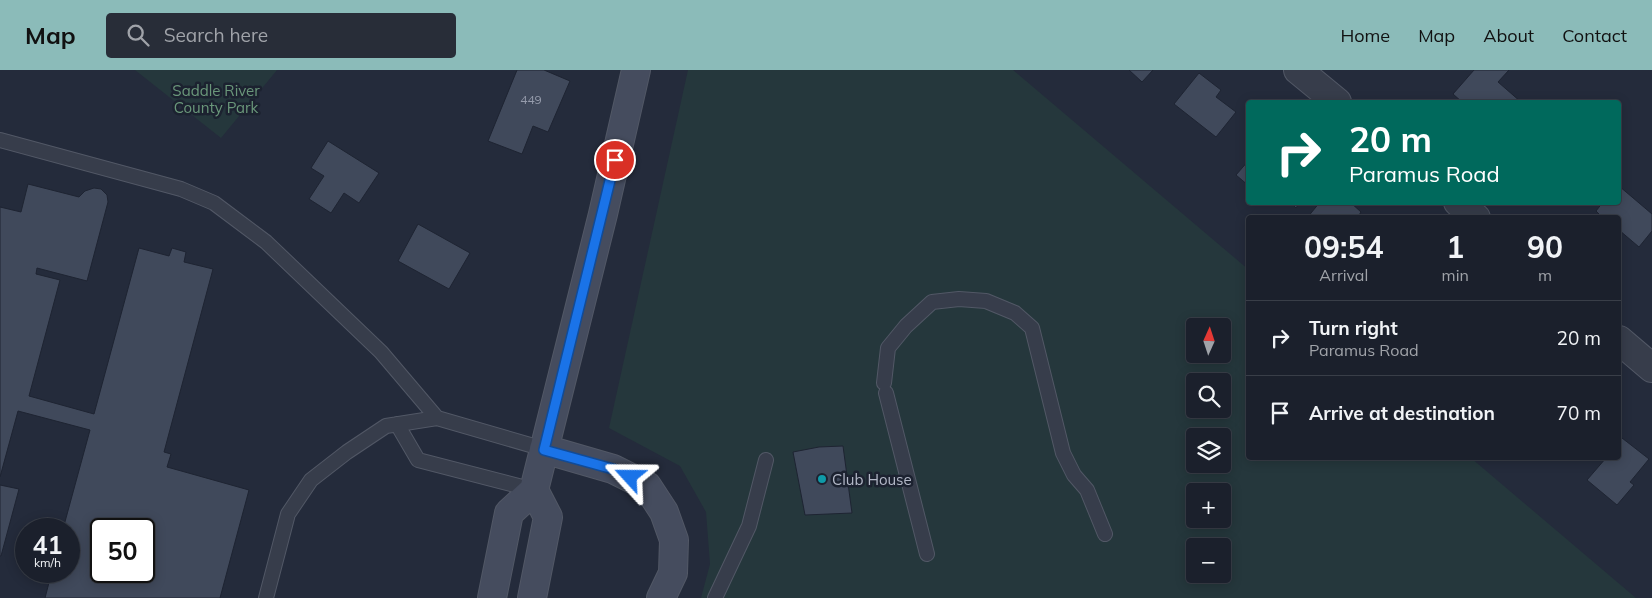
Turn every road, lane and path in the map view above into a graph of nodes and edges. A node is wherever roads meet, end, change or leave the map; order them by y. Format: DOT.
graph roads {
  1 [pos="636,70"];
  2 [pos="1298,70"];
  3 [pos="1335,100"];
  4 [pos="0,140"];
  5 [pos="1461,205"];
  6 [pos="1473,215"];
  7 [pos="1621,342"];
  8 [pos="1652,368"];
  9 [pos="437,418"];
  10 [pos="397,424"];
  11 [pos="544,450"];
  12 [pos="766,460"];
  13 [pos="534,490"];
  14 [pos="1105,534"];
  15 [pos="927,554"];
  16 [pos="266,598"];
  17 [pos="492,598"];
  18 [pos="532,598"];
  19 [pos="661,598"];
  20 [pos="715,598"];
  1 -- 11 [label="main road"];
  2 -- 3 [label="street"];
  4 -- 9 [label="lane"];
  5 -- 6 [label="street"];
  7 -- 8 [label="street"];
  9 -- 10 [label="lane"];
  9 -- 11 [label="lane"];
  10 -- 13 [label="lane"];
  10 -- 16 [label="lane"];
  11 -- 13 [label="main road"];
  11 -- 19 [label="main road"];
  12 -- 20 [label="lane"];
  13 -- 17 [label="main road"];
  13 -- 18 [label="main road"];
  14 -- 15 [label="lane"];
}
